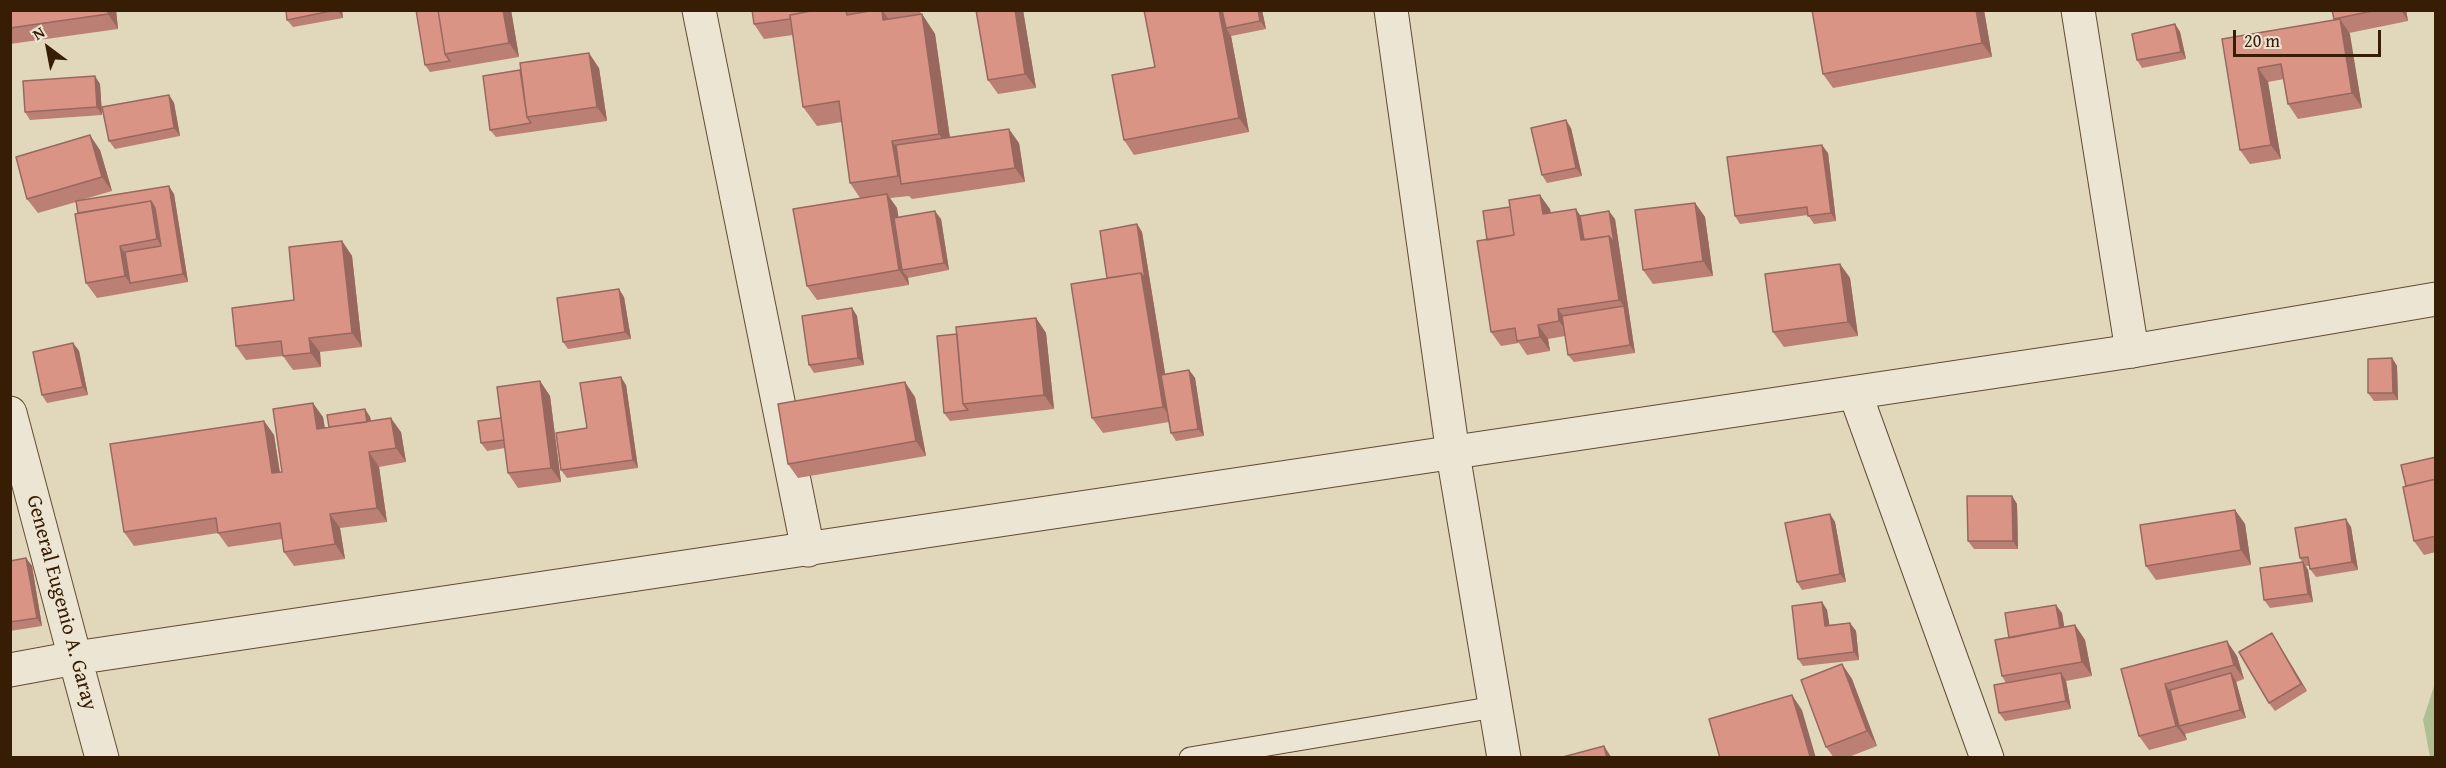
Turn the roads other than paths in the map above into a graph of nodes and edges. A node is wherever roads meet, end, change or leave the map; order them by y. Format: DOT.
graph roads {
  1 [pos="699,10"];
  2 [pos="1391,10"];
  3 [pos="2078,10"];
  4 [pos="2436,298"];
  5 [pos="2132,351"];
  6 [pos="1855,393"];
  7 [pos="10,413"];
  8 [pos="1453,454"];
  9 [pos="808,550"];
  10 [pos="75,658"];
  11 [pos="10,670"];
  12 [pos="1495,707"];
  13 [pos="102,758"];
  14 [pos="1190,758"];
  15 [pos="1504,758"];
  16 [pos="1988,758"];
  1 -- 9 [label="street"];
  2 -- 8 [label="street"];
  3 -- 5 [label="street"];
  4 -- 5 [label="street"];
  5 -- 6 [label="street"];
  6 -- 8 [label="street"];
  6 -- 16 [label="street"];
  7 -- 10 [label="street, General Eugenio A. Garay"];
  8 -- 9 [label="street"];
  8 -- 12 [label="street"];
  9 -- 10 [label="street"];
  10 -- 11 [label="street"];
  10 -- 13 [label="street, General Eugenio A. Garay"];
  12 -- 14 [label="lane"];
  12 -- 15 [label="street"];
}
